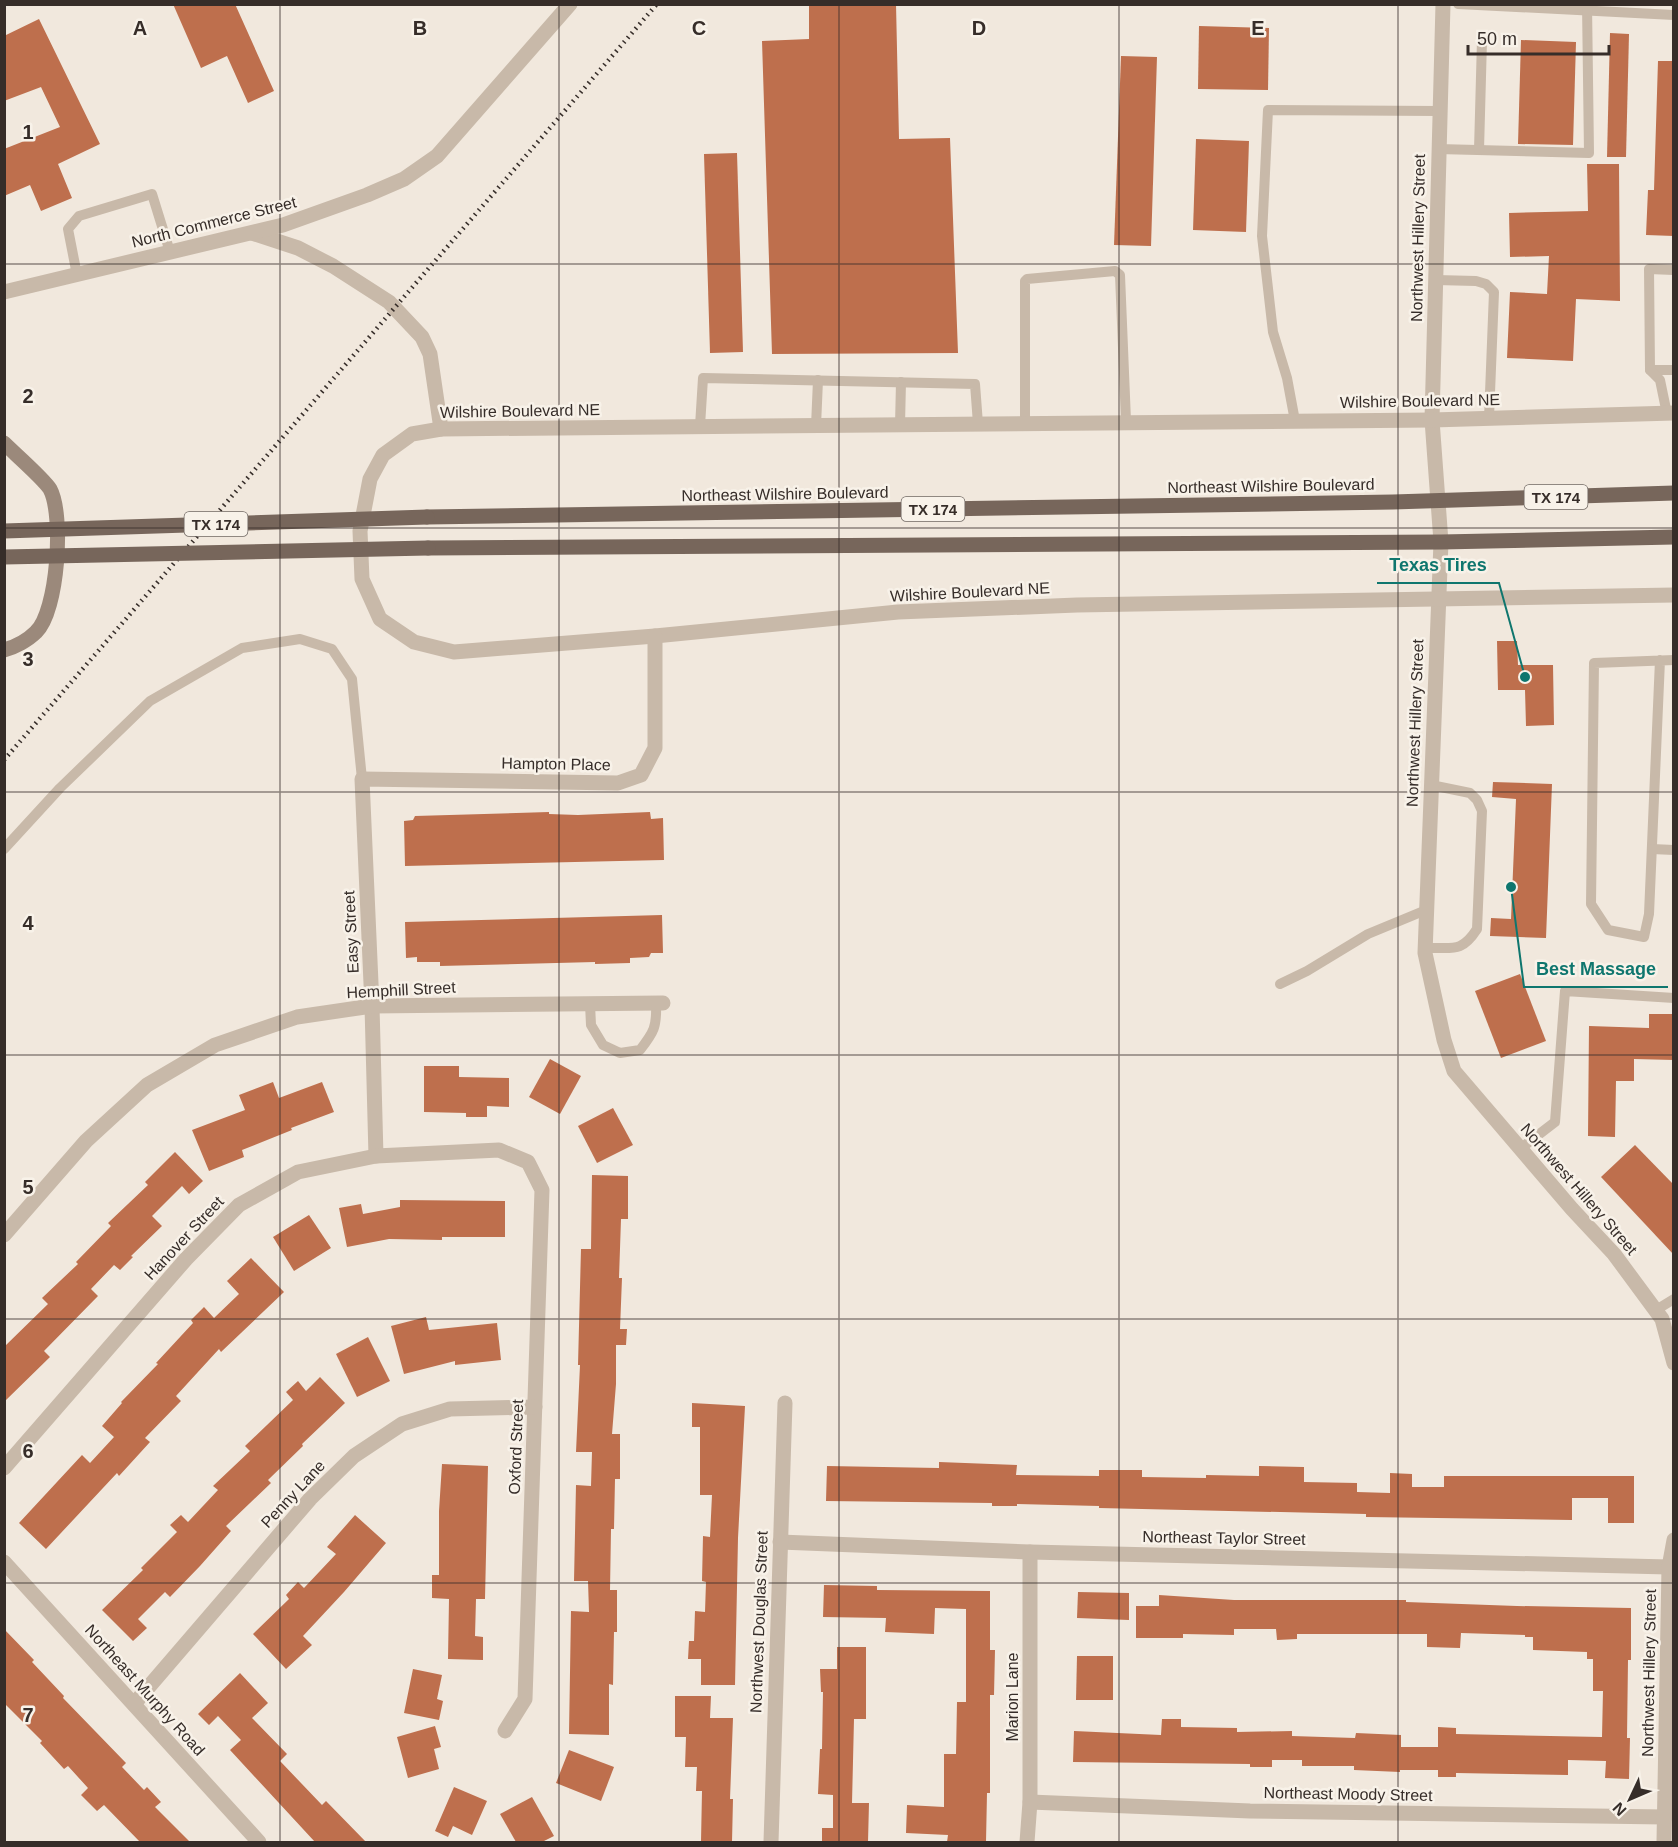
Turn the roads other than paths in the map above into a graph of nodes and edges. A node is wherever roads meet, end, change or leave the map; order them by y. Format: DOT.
graph roads {
  1 [pos="570,4"];
  2 [pos="1443,4"];
  3 [pos="1458,4"];
  4 [pos="1588,8"];
  5 [pos="1674,15"];
  6 [pos="1482,40"];
  7 [pos="1439,111"];
  8 [pos="1438,149"];
  9 [pos="1479,150"];
  10 [pos="251,233"];
  11 [pos="170,252"];
  12 [pos="1674,270"];
  13 [pos="77,275"];
  14 [pos="1436,280"];
  15 [pos="4,292"];
  16 [pos="1650,370"];
  17 [pos="1674,370"];
  18 [pos="818,381"];
  19 [pos="901,382"];
  20 [pos="1670,413"];
  21 [pos="1489,418"];
  22 [pos="1432,420"];
  23 [pos="1126,421"];
  24 [pos="1294,421"];
  25 [pos="978,424"];
  26 [pos="1024,424"];
  27 [pos="900,425"];
  28 [pos="700,426"];
  29 [pos="816,426"];
  30 [pos="441,429"];
  31 [pos="4,443"];
  32 [pos="1674,493"];
  33 [pos="1438,501"];
  34 [pos="4,531"];
  35 [pos="1674,537"];
  36 [pos="1441,542"];
  37 [pos="4,557"];
  38 [pos="1674,595"];
  39 [pos="1438,598"];
  40 [pos="655,636"];
  41 [pos="4,650"];
  42 [pos="1660,660"];
  43 [pos="1674,660"];
  44 [pos="362,779"];
  45 [pos="1431,785"];
  46 [pos="4,849"];
  47 [pos="1652,849"];
  48 [pos="1674,850"];
  49 [pos="1426,910"];
  50 [pos="1425,948"];
  51 [pos="1280,984"];
  52 [pos="1674,998"];
  53 [pos="660,1003"];
  54 [pos="590,1004"];
  55 [pos="372,1006"];
  56 [pos="1520,1149"];
  57 [pos="376,1156"];
  58 [pos="528,1162"];
  59 [pos="4,1235"];
  60 [pos="1674,1299"];
  61 [pos="1656,1310"];
  62 [pos="1674,1363"];
  63 [pos="784,1403"];
  64 [pos="535,1407"];
  65 [pos="4,1468"];
  66 [pos="1674,1540"];
  67 [pos="780,1542"];
  68 [pos="1030,1552"];
  69 [pos="4,1562"];
  70 [pos="1669,1567"];
  71 [pos="134,1704"];
  72 [pos="505,1731"];
  73 [pos="1030,1802"];
  74 [pos="1665,1817"];
  75 [pos="259,1842"];
  76 [pos="771,1842"];
  77 [pos="1027,1842"];
  78 [pos="1664,1842"];
  1 -- 10 [label="street, North Commerce Street"];
  2 -- 7 [label="street, Northwest Hillery Street"];
  3 -- 4 [label="lane"];
  4 -- 5 [label="lane"];
  4 -- 9 [label="lane"];
  6 -- 9 [label="lane"];
  7 -- 8 [label="street, Northwest Hillery Street"];
  7 -- 24 [label="lane"];
  8 -- 9 [label="lane"];
  8 -- 14 [label="street, Northwest Hillery Street"];
  10 -- 11 [label="street, North Commerce Street"];
  10 -- 30 [label="street"];
  11 -- 13 [label="street, North Commerce Street"];
  11 -- 13 [label="lane"];
  12 -- 16 [label="lane"];
  13 -- 15 [label="street, North Commerce Street"];
  14 -- 21 [label="lane"];
  14 -- 22 [label="street, Northwest Hillery Street"];
  16 -- 17 [label="lane"];
  16 -- 20 [label="lane"];
  18 -- 19 [label="lane"];
  18 -- 28 [label="lane"];
  18 -- 29 [label="lane"];
  19 -- 25 [label="lane"];
  19 -- 27 [label="lane"];
  20 -- 21 [label="street, Wilshire Boulevard NE"];
  21 -- 22 [label="street, Wilshire Boulevard NE"];
  22 -- 24 [label="street, Wilshire Boulevard NE"];
  22 -- 33 [label="street, Northwest Hillery Street"];
  23 -- 24 [label="street, Wilshire Boulevard NE"];
  23 -- 26 [label="street, Wilshire Boulevard NE"];
  23 -- 26 [label="lane"];
  25 -- 26 [label="street, Wilshire Boulevard NE"];
  25 -- 27 [label="street, Wilshire Boulevard NE"];
  27 -- 29 [label="street, Wilshire Boulevard NE"];
  28 -- 29 [label="street, Wilshire Boulevard NE"];
  28 -- 30 [label="street, Wilshire Boulevard NE"];
  30 -- 40 [label="street, Wilshire Boulevard NE"];
  31 -- 41 [label="main road"];
  32 -- 33 [label="main road, Northeast Wilshire Boulevard / TX 174"];
  33 -- 34 [label="main road, Northeast Wilshire Boulevard / TX 174, bridge"];
  33 -- 36 [label="street, Northwest Hillery Street"];
  35 -- 36 [label="main road"];
  36 -- 37 [label="main road, bridge"];
  36 -- 39 [label="street, Northwest Hillery Street"];
  38 -- 39 [label="street, Wilshire Boulevard NE"];
  39 -- 40 [label="street, Wilshire Boulevard NE"];
  39 -- 45 [label="street, Northwest Hillery Street"];
  40 -- 44 [label="street, Hampton Place"];
  42 -- 43 [label="lane"];
  42 -- 47 [label="lane"];
  42 -- 47 [label="lane"];
  44 -- 46 [label="lane"];
  44 -- 55 [label="street, Easy Street"];
  45 -- 49 [label="street, Northwest Hillery Street"];
  45 -- 50 [label="lane"];
  47 -- 48 [label="lane"];
  49 -- 50 [label="street, Northwest Hillery Street"];
  49 -- 51 [label="lane"];
  50 -- 56 [label="street, Northwest Hillery Street"];
  52 -- 56 [label="lane"];
  53 -- 54 [label="street, Hemphill Street"];
  53 -- 54 [label="lane"];
  54 -- 55 [label="street, Hemphill Street"];
  55 -- 57 [label="street, Easy Street"];
  55 -- 59 [label="street, Hemphill Street"];
  56 -- 61 [label="street, Northwest Hillery Street"];
  57 -- 58 [label="street, Hanover Street"];
  57 -- 65 [label="street, Hanover Street"];
  58 -- 64 [label="street, Oxford Street"];
  60 -- 61 [label="lane"];
  61 -- 62 [label="street, Northwest Hillery Street"];
  63 -- 67 [label="street, Northwest Douglas Street"];
  64 -- 71 [label="street, Penny Lane"];
  64 -- 72 [label="street, Oxford Street"];
  66 -- 70 [label="street, Northwest Hillery Street"];
  67 -- 68 [label="street, Northeast Taylor Street"];
  67 -- 76 [label="street, Northwest Douglas Street"];
  68 -- 70 [label="street, Northeast Taylor Street"];
  68 -- 73 [label="street, Marion Lane"];
  69 -- 71 [label="street, Northeast Murphy Road"];
  70 -- 74 [label="street, Northwest Hillery Street"];
  71 -- 75 [label="street, Northeast Murphy Road"];
  73 -- 74 [label="street, Northeast Moody Street"];
  73 -- 77 [label="street, Marion Lane"];
  74 -- 78 [label="street, Northwest Hillery Street"];
}
